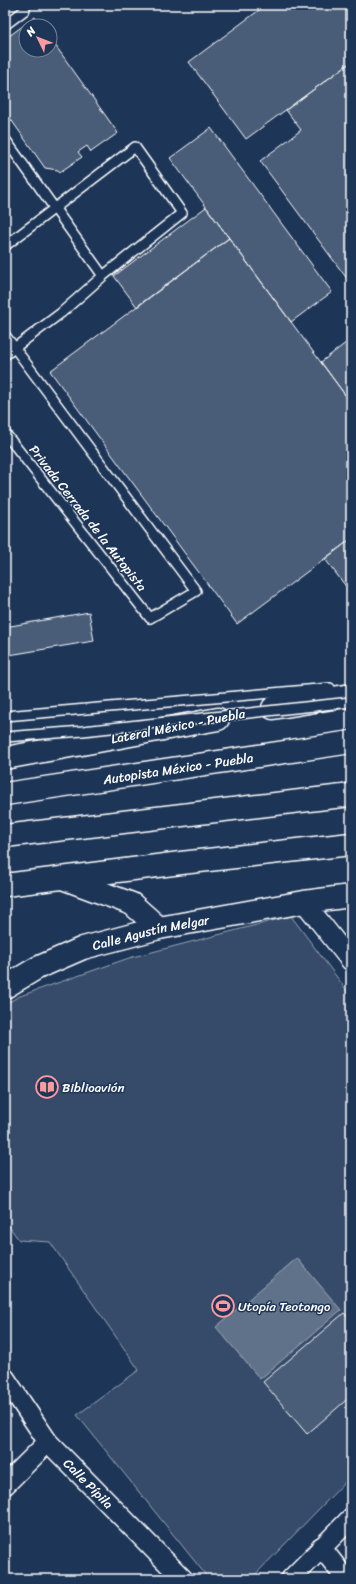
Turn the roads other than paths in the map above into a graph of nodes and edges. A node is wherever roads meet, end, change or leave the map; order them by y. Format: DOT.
graph roads {
  1 [pos="25,10"];
  2 [pos="5,25"];
  3 [pos="5,139"];
  4 [pos="54,208"];
  5 [pos="5,246"];
  6 [pos="104,276"];
  7 [pos="5,335"];
  8 [pos="15,348"];
  9 [pos="5,355"];
  10 [pos="5,433"];
  11 [pos="351,686"];
  12 [pos="351,695"];
  13 [pos="351,702"];
  14 [pos="5,716"];
  15 [pos="5,737"];
  16 [pos="351,742"];
  17 [pos="5,758"];
  18 [pos="5,794"];
  19 [pos="351,795"];
  20 [pos="5,836"];
  21 [pos="351,844"];
  22 [pos="62,878"];
  23 [pos="5,885"];
  24 [pos="351,896"];
  25 [pos="304,902"];
  26 [pos="159,928"];
  27 [pos="351,961"];
  28 [pos="5,987"];
  29 [pos="5,1378"];
  30 [pos="48,1442"];
  31 [pos="5,1485"];
  32 [pos="351,1518"];
  33 [pos="321,1547"];
  34 [pos="183,1579"];
  35 [pos="291,1579"];
  36 [pos="346,1579"];
  1 -- 2 [label="lane"];
  3 -- 4 [label="lane"];
  4 -- 5 [label="lane"];
  4 -- 6 [label="lane"];
  4 -- 6 [label="lane"];
  6 -- 8 [label="lane"];
  7 -- 8 [label="lane"];
  8 -- 9 [label="lane"];
  8 -- 10 [label="lane, Privada Cerrada de la Autopista"];
  11 -- 14 [label="lane"];
  12 -- 17 [label="main road, Lateral México - Puebla"];
  13 -- 15 [label="lane, bridge"];
  16 -- 18 [label="main road, Autopista México - Puebla"];
  19 -- 20 [label="main road"];
  21 -- 22 [label="main road"];
  22 -- 23 [label="main road"];
  22 -- 26 [label="main road"];
  24 -- 25 [label="main road, Calle Agustín Melgar"];
  25 -- 26 [label="main road, Calle Agustín Melgar"];
  25 -- 27 [label="street"];
  26 -- 28 [label="main road, Calle Agustín Melgar"];
  29 -- 30 [label="street, Calle Pípila"];
  30 -- 31 [label="street"];
  30 -- 34 [label="street, Calle Pípila"];
  32 -- 33 [label="street"];
  33 -- 35 [label="street"];
  33 -- 36 [label="street"];
}
